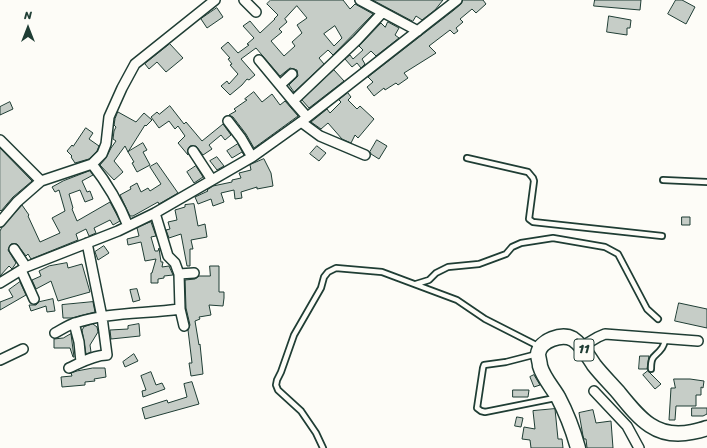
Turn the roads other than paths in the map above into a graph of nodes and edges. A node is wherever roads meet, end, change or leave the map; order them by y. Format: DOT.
graph roads {
  1 [pos="215,0"];
  2 [pos="244,0"];
  3 [pos="360,0"];
  4 [pos="457,0"];
  5 [pos="256,12"];
  6 [pos="382,12"];
  7 [pos="418,31"];
  8 [pos="259,60"];
  9 [pos="292,74"];
  10 [pos="280,86"];
  11 [pos="293,101"];
  12 [pos="304,120"];
  13 [pos="228,121"];
  14 [pos="0,140"];
  15 [pos="193,152"];
  16 [pos="365,155"];
  17 [pos="252,157"];
  18 [pos="467,158"];
  19 [pos="92,164"];
  20 [pos="212,180"];
  21 [pos="663,180"];
  22 [pos="41,181"];
  23 [pos="707,182"];
  24 [pos="155,213"];
  25 [pos="0,222"];
  26 [pos="128,226"];
  27 [pos="662,236"];
  28 [pos="86,244"];
  29 [pos="14,249"];
  30 [pos="24,269"];
  31 [pos="194,273"];
  32 [pos="179,274"];
  33 [pos="0,282"];
  34 [pos="416,285"];
  35 [pos="34,299"];
  36 [pos="180,309"];
  37 [pos="102,317"];
  38 [pos="658,319"];
  39 [pos="74,323"];
  40 [pos="184,326"];
  41 [pos="55,333"];
  42 [pos="666,338"];
  43 [pos="698,341"];
  44 [pos="581,347"];
  45 [pos="23,350"];
  46 [pos="540,351"];
  47 [pos="0,360"];
  48 [pos="81,362"];
  49 [pos="69,368"];
  50 [pos="651,369"];
  51 [pos="594,391"];
  52 [pos="558,397"];
  53 [pos="707,428"];
  54 [pos="323,448"];
  55 [pos="578,448"];
  56 [pos="639,448"];
  1 -- 19 [label="street"];
  2 -- 5 [label="street"];
  3 -- 6 [label="street"];
  4 -- 7 [label="street"];
  6 -- 7 [label="street"];
  6 -- 11 [label="street"];
  7 -- 12 [label="street"];
  8 -- 10 [label="street"];
  9 -- 10 [label="street"];
  10 -- 11 [label="street"];
  11 -- 12 [label="street"];
  12 -- 16 [label="street"];
  12 -- 17 [label="street"];
  13 -- 17 [label="street"];
  14 -- 22 [label="street"];
  15 -- 20 [label="street"];
  17 -- 20 [label="street"];
  18 -- 27 [label="lane"];
  19 -- 22 [label="street"];
  19 -- 26 [label="street"];
  20 -- 24 [label="street"];
  21 -- 23 [label="lane"];
  22 -- 25 [label="street"];
  24 -- 26 [label="street"];
  24 -- 32 [label="street"];
  26 -- 28 [label="street"];
  28 -- 30 [label="street"];
  28 -- 37 [label="street"];
  29 -- 30 [label="street"];
  30 -- 33 [label="street"];
  30 -- 35 [label="street"];
  31 -- 32 [label="street"];
  32 -- 36 [label="street"];
  34 -- 38 [label="lane"];
  34 -- 46 [label="lane"];
  34 -- 54 [label="lane"];
  36 -- 37 [label="street"];
  36 -- 40 [label="street"];
  37 -- 39 [label="street"];
  37 -- 48 [label="street"];
  39 -- 41 [label="street"];
  39 -- 48 [label="street"];
  42 -- 43 [label="street"];
  42 -- 44 [label="street"];
  42 -- 50 [label="lane"];
  44 -- 46 [label="highway, 11"];
  44 -- 53 [label="highway, 11"];
  45 -- 47 [label="street"];
  46 -- 52 [label="highway"];
  46 -- 52 [label="lane"];
  48 -- 49 [label="street"];
  51 -- 56 [label="street"];
  52 -- 55 [label="highway"];
}
